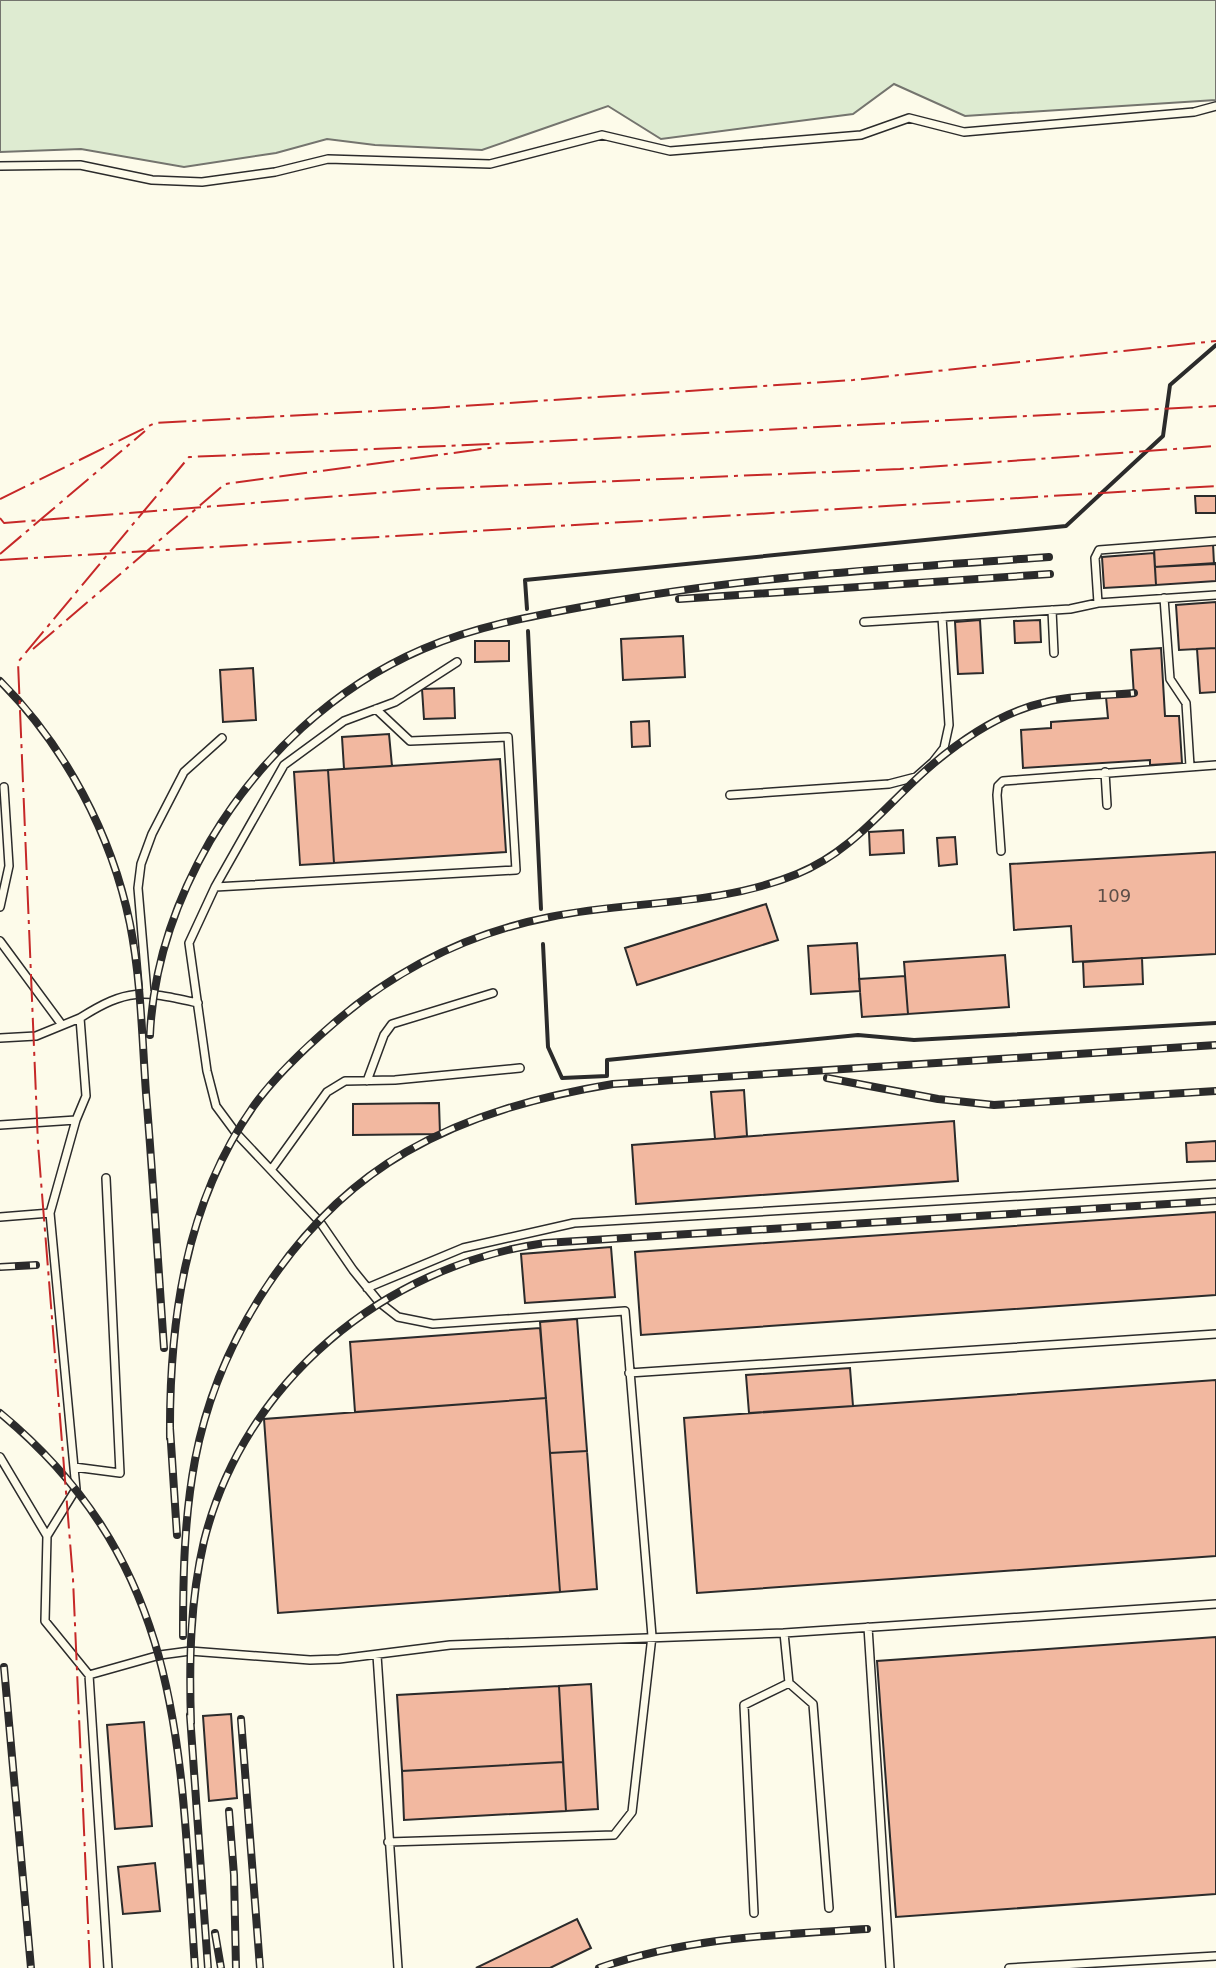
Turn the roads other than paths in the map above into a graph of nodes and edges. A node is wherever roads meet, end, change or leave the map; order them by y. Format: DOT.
graph roads {
  1 [pos="1216,106"];
  2 [pos="0,166"];
  3 [pos="1216,541"];
  4 [pos="1216,595"];
  5 [pos="1164,598"];
  6 [pos="1098,603"];
  7 [pos="1052,610"];
  8 [pos="942,617"];
  9 [pos="864,622"];
  10 [pos="1054,653"];
  11 [pos="457,662"];
  12 [pos="376,709"];
  13 [pos="222,738"];
  14 [pos="1216,765"];
  15 [pos="1190,766"];
  16 [pos="1105,772"];
  17 [pos="4,787"];
  18 [pos="730,795"];
  19 [pos="1107,805"];
  20 [pos="1001,851"];
  21 [pos="215,887"];
  22 [pos="0,907"];
  23 [pos="0,941"];
  24 [pos="147,993"];
  25 [pos="493,993"];
  26 [pos="198,1003"];
  27 [pos="80,1018"];
  28 [pos="62,1025"];
  29 [pos="0,1038"];
  30 [pos="520,1068"];
  31 [pos="367,1081"];
  32 [pos="76,1120"];
  33 [pos="0,1125"];
  34 [pos="271,1170"];
  35 [pos="106,1178"];
  36 [pos="1216,1184"];
  37 [pos="50,1213"];
  38 [pos="0,1217"];
  39 [pos="367,1288"];
  40 [pos="1216,1334"];
  41 [pos="629,1373"];
  42 [pos="0,1457"];
  43 [pos="74,1467"];
  44 [pos="47,1536"];
  45 [pos="1216,1604"];
  46 [pos="868,1627"];
  47 [pos="784,1633"];
  48 [pos="652,1636"];
  49 [pos="377,1655"];
  50 [pos="89,1675"];
  51 [pos="789,1683"];
  52 [pos="388,1842"];
  53 [pos="829,1908"];
  54 [pos="754,1913"];
  55 [pos="1216,1956"];
  56 [pos="108,1968"];
  57 [pos="398,1968"];
  58 [pos="890,1968"];
  59 [pos="1009,1968"];
  1 -- 2 [label="lane"];
  3 -- 6 [label="lane"];
  4 -- 5 [label="lane"];
  5 -- 6 [label="lane"];
  5 -- 15 [label="lane"];
  6 -- 7 [label="lane"];
  7 -- 8 [label="lane"];
  7 -- 10 [label="lane"];
  8 -- 9 [label="lane"];
  8 -- 18 [label="lane"];
  11 -- 12 [label="lane"];
  12 -- 21 [label="lane"];
  12 -- 21 [label="lane"];
  13 -- 24 [label="lane"];
  14 -- 15 [label="lane"];
  15 -- 16 [label="lane"];
  16 -- 19 [label="lane"];
  16 -- 20 [label="lane"];
  17 -- 22 [label="lane"];
  21 -- 26 [label="lane"];
  23 -- 28 [label="lane"];
  24 -- 26 [label="lane"];
  24 -- 27 [label="lane"];
  25 -- 31 [label="lane"];
  26 -- 34 [label="lane"];
  27 -- 28 [label="lane"];
  27 -- 32 [label="lane"];
  28 -- 29 [label="lane"];
  30 -- 31 [label="lane"];
  31 -- 34 [label="lane"];
  32 -- 33 [label="lane"];
  32 -- 37 [label="lane"];
  34 -- 39 [label="lane"];
  35 -- 43 [label="lane"];
  36 -- 39 [label="lane"];
  37 -- 38 [label="lane"];
  37 -- 43 [label="lane"];
  39 -- 41 [label="lane"];
  40 -- 41 [label="lane"];
  41 -- 48 [label="lane"];
  42 -- 44 [label="lane"];
  43 -- 44 [label="lane"];
  44 -- 50 [label="lane"];
  45 -- 46 [label="lane"];
  46 -- 47 [label="lane"];
  46 -- 58 [label="lane"];
  47 -- 48 [label="lane"];
  47 -- 51 [label="lane"];
  48 -- 49 [label="lane"];
  48 -- 52 [label="lane"];
  49 -- 50 [label="lane"];
  49 -- 52 [label="lane"];
  50 -- 56 [label="lane"];
  51 -- 53 [label="lane"];
  51 -- 54 [label="lane"];
  52 -- 57 [label="lane"];
  55 -- 59 [label="lane"];
}
